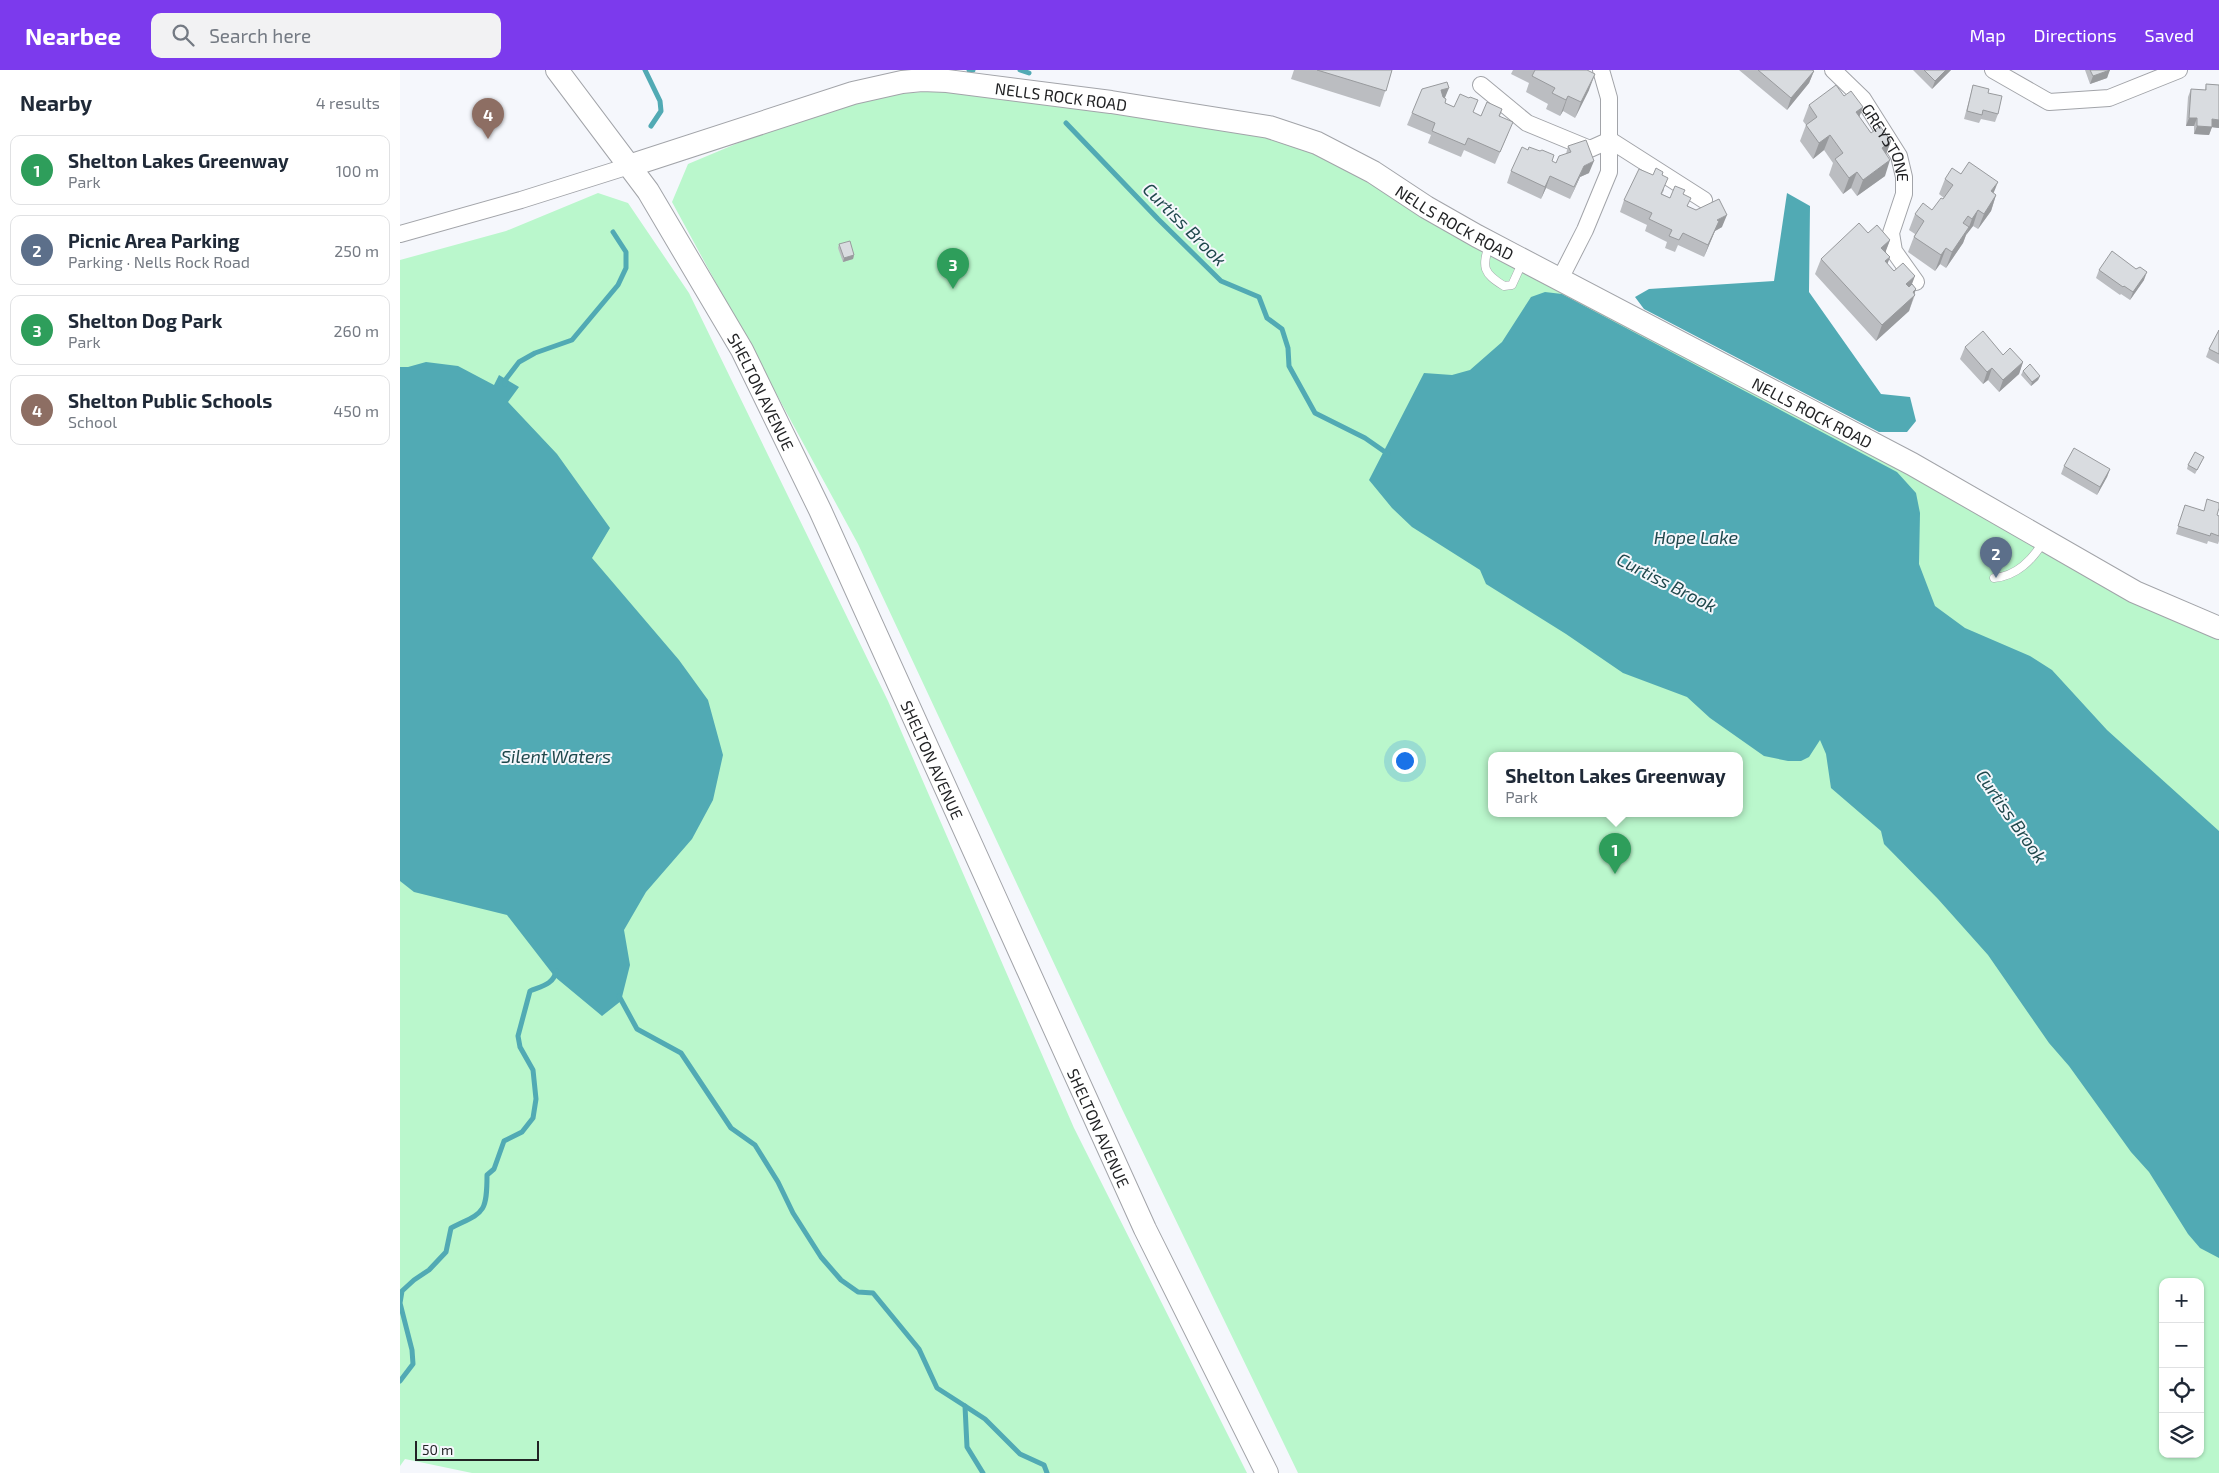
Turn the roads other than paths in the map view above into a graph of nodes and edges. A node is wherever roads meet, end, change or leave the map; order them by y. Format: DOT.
graph roads {
  1 [pos="556,70"];
  2 [pos="1601,70"];
  3 [pos="1833,70"];
  4 [pos="1993,70"];
  5 [pos="2179,70"];
  6 [pos="1481,85"];
  7 [pos="1610,140"];
  8 [pos="629,166"];
  9 [pos="1704,200"];
  10 [pos="400,234"];
  11 [pos="1489,242"];
  12 [pos="1524,260"];
  13 [pos="1560,279"];
  14 [pos="1916,282"];
  15 [pos="2045,540"];
  16 [pos="1994,578"];
  17 [pos="2219,628"];
  18 [pos="1267,1473"];
  1 -- 8 [label="main road, SHELTON AVENUE"];
  2 -- 7 [label="street"];
  3 -- 14 [label="street, GREYSTONE"];
  4 -- 5 [label="street"];
  6 -- 7 [label="street"];
  7 -- 9 [label="street"];
  7 -- 13 [label="street"];
  8 -- 10 [label="street"];
  8 -- 11 [label="main road, NELLS ROCK ROAD"];
  8 -- 18 [label="main road, SHELTON AVENUE"];
  11 -- 12 [label="main road, NELLS ROCK ROAD"];
  11 -- 12 [label="lane"];
  12 -- 13 [label="main road, NELLS ROCK ROAD"];
  13 -- 15 [label="main road, NELLS ROCK ROAD"];
  15 -- 16 [label="lane"];
  15 -- 17 [label="main road, NELLS ROCK ROAD"];
}
